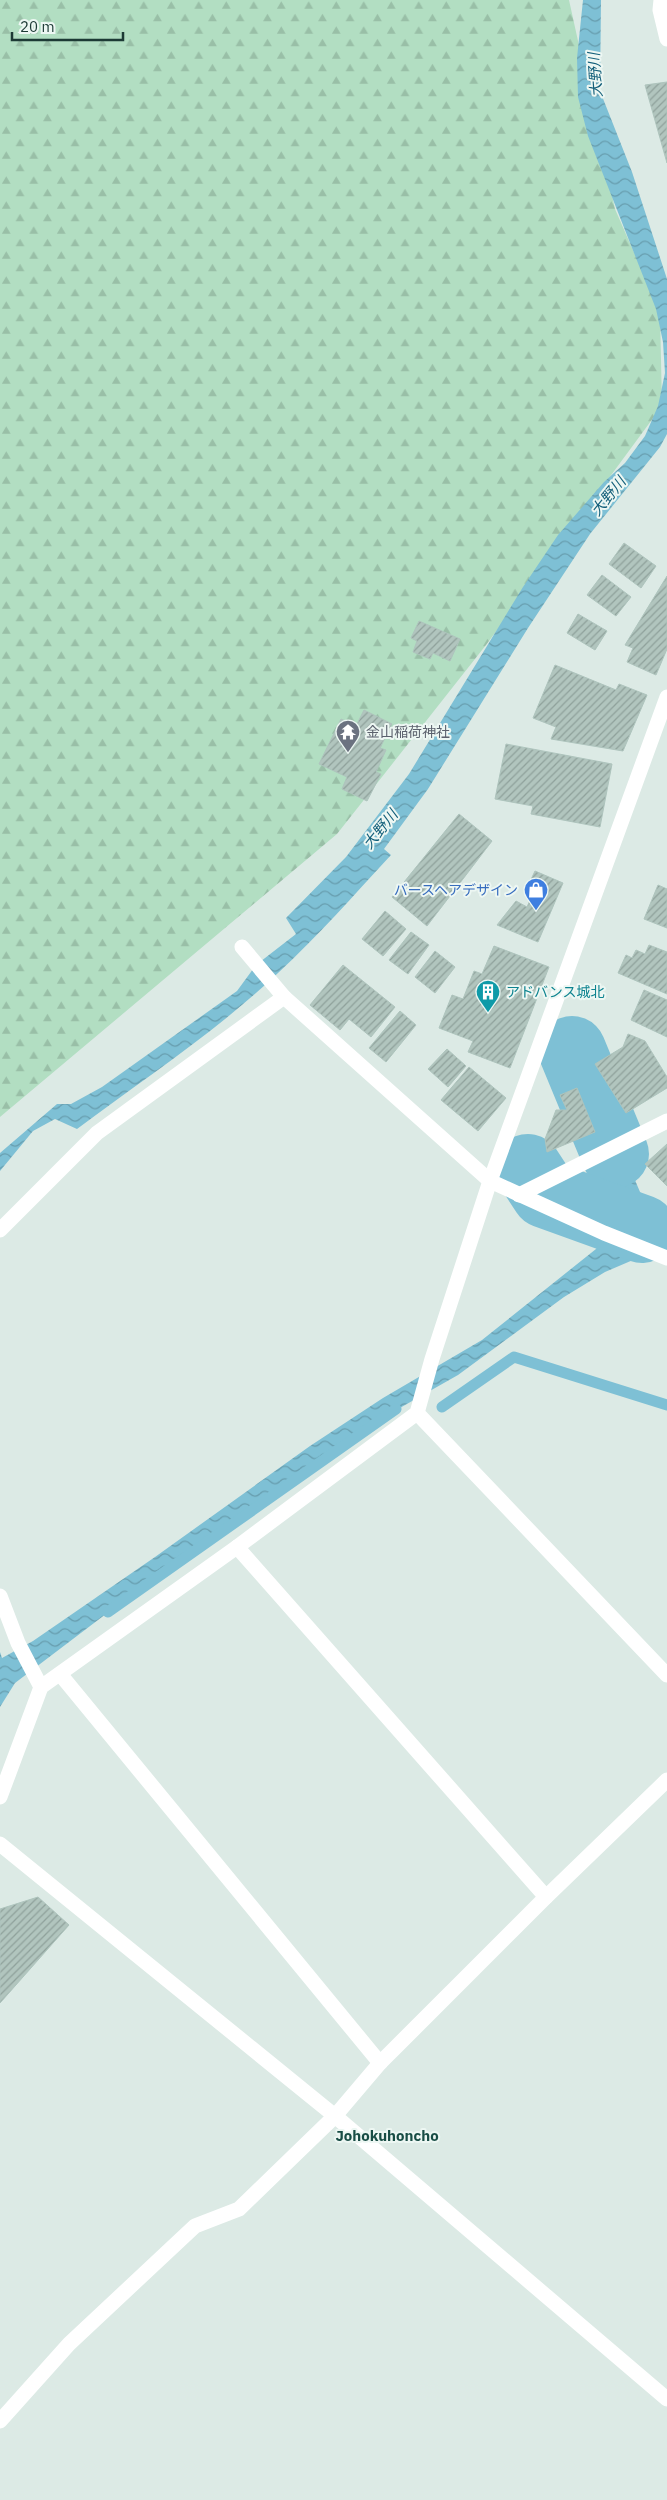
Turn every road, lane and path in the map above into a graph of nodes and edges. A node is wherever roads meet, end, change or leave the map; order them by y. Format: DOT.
graph roads {
  1 [pos="660,0"];
  2 [pos="667,39"];
  3 [pos="667,697"];
  4 [pos="242,947"];
  5 [pos="284,997"];
  6 [pos="667,1121"];
  7 [pos="490,1181"];
  8 [pos="519,1195"];
  9 [pos="0,1230"];
  10 [pos="667,1258"];
  11 [pos="417,1413"];
  12 [pos="237,1547"];
  13 [pos="0,1596"];
  14 [pos="60,1674"];
  15 [pos="667,1675"];
  16 [pos="38,1681"];
  17 [pos="667,1780"];
  18 [pos="0,1797"];
  19 [pos="0,1844"];
  20 [pos="546,1897"];
  21 [pos="380,2063"];
  22 [pos="335,2116"];
  23 [pos="667,2399"];
  24 [pos="0,2421"];
  1 -- 2 [label="street"];
  3 -- 7 [label="street"];
  4 -- 5 [label="street"];
  5 -- 7 [label="street"];
  5 -- 9 [label="street"];
  6 -- 8 [label="street"];
  7 -- 8 [label="street"];
  7 -- 11 [label="street"];
  8 -- 10 [label="street"];
  11 -- 12 [label="street"];
  11 -- 15 [label="street"];
  12 -- 14 [label="street"];
  12 -- 20 [label="street"];
  13 -- 16 [label="street"];
  14 -- 16 [label="street"];
  14 -- 21 [label="street"];
  16 -- 18 [label="street"];
  17 -- 20 [label="street"];
  19 -- 22 [label="street"];
  20 -- 21 [label="street"];
  21 -- 22 [label="street"];
  22 -- 23 [label="street"];
  22 -- 24 [label="street"];
}
